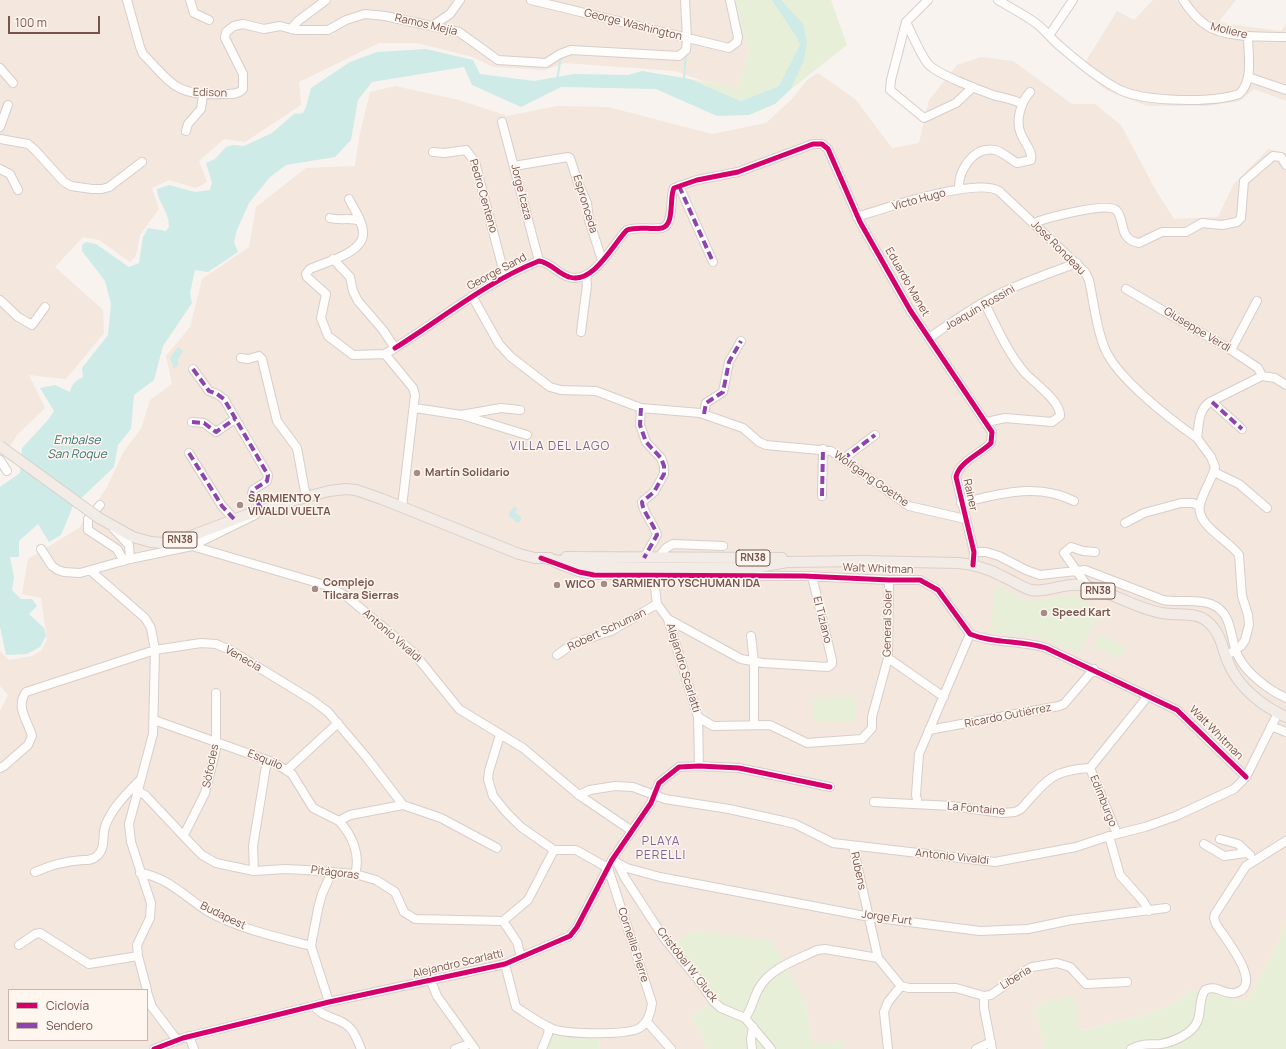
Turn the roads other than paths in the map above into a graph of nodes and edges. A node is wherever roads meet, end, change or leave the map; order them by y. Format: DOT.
graph roads {
  1 [pos="126,0"];
  2 [pos="190,0"];
  3 [pos="326,0"];
  4 [pos="460,0"];
  5 [pos="531,0"];
  6 [pos="685,0"];
  7 [pos="730,0"];
  8 [pos="928,0"];
  9 [pos="998,0"];
  10 [pos="1073,0"];
  11 [pos="1183,0"];
  12 [pos="209,20"];
  13 [pos="906,22"];
  14 [pos="432,26"];
  15 [pos="291,29"];
  16 [pos="1050,34"];
  17 [pos="1248,36"];
  18 [pos="1286,37"];
  19 [pos="225,38"];
  20 [pos="687,39"];
  21 [pos="0,68"];
  22 [pos="1248,77"];
  23 [pos="13,83"];
  24 [pos="974,87"];
  25 [pos="1286,90"];
  26 [pos="1030,92"];
  27 [pos="203,95"];
  28 [pos="1022,104"];
  29 [pos="8,105"];
  30 [pos="502,122"];
  31 [pos="0,127"];
  32 [pos="186,131"];
  33 [pos="0,139"];
  34 [pos="433,152"];
  35 [pos="142,162"];
  36 [pos="1286,165"];
  37 [pos="514,166"];
  38 [pos="0,169"];
  39 [pos="679,186"];
  40 [pos="980,186"];
  41 [pos="959,189"];
  42 [pos="18,190"];
  43 [pos="348,199"];
  44 [pos="857,216"];
  45 [pos="330,218"];
  46 [pos="360,221"];
  47 [pos="1034,223"];
  48 [pos="334,259"];
  49 [pos="602,260"];
  50 [pos="539,261"];
  51 [pos="713,262"];
  52 [pos="1077,264"];
  53 [pos="586,276"];
  54 [pos="505,277"];
  55 [pos="1126,289"];
  56 [pos="472,296"];
  57 [pos="0,300"];
  58 [pos="1257,301"];
  59 [pos="984,302"];
  60 [pos="45,306"];
  61 [pos="581,332"];
  62 [pos="929,338"];
  63 [pos="741,341"];
  64 [pos="395,348"];
  65 [pos="1231,350"];
  66 [pos="385,354"];
  67 [pos="241,358"];
  68 [pos="193,369"];
  69 [pos="1262,376"];
  70 [pos="1286,385"];
  71 [pos="1212,402"];
  72 [pos="415,408"];
  73 [pos="641,408"];
  74 [pos="520,410"];
  75 [pos="462,414"];
  76 [pos="704,414"];
  77 [pos="235,419"];
  78 [pos="192,422"];
  79 [pos="987,422"];
  80 [pos="1242,429"];
  81 [pos="527,435"];
  82 [pos="875,435"];
  83 [pos="1197,438"];
  84 [pos="0,446"];
  85 [pos="823,449"];
  86 [pos="189,453"];
  87 [pos="843,459"];
  88 [pos="0,460"];
  89 [pos="7,470"];
  90 [pos="1214,472"];
  91 [pos="822,496"];
  92 [pos="306,497"];
  93 [pos="1074,501"];
  94 [pos="961,503"];
  95 [pos="100,505"];
  96 [pos="402,506"];
  97 [pos="1199,506"];
  98 [pos="1267,508"];
  99 [pos="265,509"];
  100 [pos="234,519"];
  101 [pos="965,519"];
  102 [pos="1125,523"];
  103 [pos="112,526"];
  104 [pos="192,546"];
  105 [pos="723,546"];
  106 [pos="41,549"];
  107 [pos="974,552"];
  108 [pos="1095,552"];
  109 [pos="543,558"];
  110 [pos="644,558"];
  111 [pos="658,558"];
  112 [pos="733,558"];
  113 [pos="127,560"];
  114 [pos="862,561"];
  115 [pos="804,562"];
  116 [pos="973,564"];
  117 [pos="91,571"];
  118 [pos="1076,571"];
  119 [pos="653,572"];
  120 [pos="808,576"];
  121 [pos="889,580"];
  122 [pos="1123,584"];
  123 [pos="1088,587"];
  124 [pos="1122,600"];
  125 [pos="658,604"];
  126 [pos="668,619"];
  127 [pos="970,634"];
  128 [pos="751,636"];
  129 [pos="155,650"];
  130 [pos="1236,651"];
  131 [pos="557,655"];
  132 [pos="1226,656"];
  133 [pos="888,658"];
  134 [pos="754,662"];
  135 [pos="1094,669"];
  136 [pos="216,693"];
  137 [pos="1148,696"];
  138 [pos="944,697"];
  139 [pos="1286,698"];
  140 [pos="1282,715"];
  141 [pos="698,717"];
  142 [pos="154,720"];
  143 [pos="338,723"];
  144 [pos="754,725"];
  145 [pos="1271,726"];
  146 [pos="929,730"];
  147 [pos="1286,732"];
  148 [pos="500,735"];
  149 [pos="216,742"];
  150 [pos="267,760"];
  151 [pos="699,766"];
  152 [pos="0,768"];
  153 [pos="1090,768"];
  154 [pos="288,769"];
  155 [pos="1246,777"];
  156 [pos="141,780"];
  157 [pos="830,787"];
  158 [pos="138,791"];
  159 [pos="579,795"];
  160 [pos="654,796"];
  161 [pos="874,802"];
  162 [pos="918,804"];
  163 [pos="403,805"];
  164 [pos="339,821"];
  165 [pos="632,831"];
  166 [pos="184,835"];
  167 [pos="1113,835"];
  168 [pos="1220,839"];
  169 [pos="1286,841"];
  170 [pos="1204,844"];
  171 [pos="853,846"];
  172 [pos="497,848"];
  173 [pos="554,850"];
  174 [pos="1246,853"];
  175 [pos="1258,857"];
  176 [pos="615,862"];
  177 [pos="608,868"];
  178 [pos="254,871"];
  179 [pos="35,872"];
  180 [pos="332,872"];
  181 [pos="140,873"];
  182 [pos="355,874"];
  183 [pos="1166,908"];
  184 [pos="1149,911"];
  185 [pos="868,916"];
  186 [pos="503,921"];
  187 [pos="19,945"];
  188 [pos="311,946"];
  189 [pos="138,956"];
  190 [pos="521,957"];
  191 [pos="878,958"];
  192 [pos="505,964"];
  193 [pos="431,981"];
  194 [pos="1127,982"];
  195 [pos="901,986"];
  196 [pos="146,989"];
  197 [pos="148,994"];
  198 [pos="984,996"];
  199 [pos="329,1002"];
  200 [pos="314,1006"];
  201 [pos="745,1018"];
  202 [pos="647,1022"];
  203 [pos="549,1027"];
  204 [pos="753,1027"];
  205 [pos="189,1036"];
  206 [pos="177,1040"];
  207 [pos="472,1046"];
  208 [pos="992,1046"];
  209 [pos="154,1049"];
  210 [pos="194,1049"];
  211 [pos="361,1049"];
  212 [pos="454,1049"];
  213 [pos="542,1049"];
  214 [pos="671,1049"];
  215 [pos="752,1049"];
  216 [pos="771,1049"];
  217 [pos="888,1049"];
  218 [pos="976,1049"];
  219 [pos="1131,1049"];
  1 -- 27 [label="street, Edison"];
  2 -- 12 [label="street"];
  3 -- 15 [label="street"];
  4 -- 14 [label="street"];
  5 -- 20 [label="street, George Washington"];
  6 -- 20 [label="street"];
  7 -- 20 [label="street, George Washington"];
  8 -- 13 [label="street"];
  9 -- 16 [label="street"];
  10 -- 16 [label="street"];
  11 -- 17 [label="street, Moliere"];
  13 -- 24 [label="street"];
  13 -- 24 [label="street"];
  14 -- 15 [label="street, Ramos Mejía"];
  14 -- 20 [label="street, Ramos Mejía"];
  15 -- 19 [label="street, Ramos Mejía"];
  16 -- 22 [label="street"];
  17 -- 18 [label="street, Moliere"];
  17 -- 22 [label="street"];
  19 -- 27 [label="street, Edison"];
  21 -- 23 [label="street"];
  22 -- 25 [label="street"];
  24 -- 28 [label="street"];
  26 -- 28 [label="street"];
  27 -- 32 [label="street"];
  28 -- 41 [label="street"];
  29 -- 31 [label="street"];
  30 -- 37 [label="street, Jorge Icaza"];
  33 -- 35 [label="street"];
  34 -- 54 [label="street, Pedro Centeno"];
  36 -- 47 [label="street"];
  37 -- 49 [label="street, Espronceda"];
  37 -- 50 [label="street, Jorge Icaza"];
  38 -- 42 [label="street"];
  39 -- 44 [label="street, Eduardo Manet"];
  39 -- 49 [label="street"];
  39 -- 51 [label="street"];
  40 -- 41 [label="street, Victo Hugo"];
  40 -- 47 [label="street, José Rondeau"];
  41 -- 44 [label="street, Victo Hugo"];
  43 -- 46 [label="street"];
  44 -- 62 [label="street, Eduardo Manet"];
  45 -- 46 [label="street"];
  46 -- 48 [label="street"];
  47 -- 52 [label="street, José Rondeau"];
  48 -- 64 [label="street"];
  48 -- 66 [label="street"];
  49 -- 53 [label="street"];
  50 -- 53 [label="street, George Sand"];
  50 -- 54 [label="street, George Sand"];
  52 -- 59 [label="street, Joaquin Rossini"];
  52 -- 83 [label="street, José Rondeau"];
  53 -- 61 [label="street"];
  54 -- 56 [label="street, George Sand"];
  55 -- 65 [label="street, Giuseppe Verdi"];
  56 -- 64 [label="street, George Sand"];
  56 -- 73 [label="street, Wolfgang Goethe"];
  57 -- 60 [label="street"];
  58 -- 65 [label="street"];
  59 -- 62 [label="street, Joaquin Rossini"];
  59 -- 79 [label="street"];
  62 -- 79 [label="street, Eduardo Manet"];
  63 -- 76 [label="street"];
  64 -- 66 [label="street, George Sand"];
  65 -- 69 [label="street, Giuseppe Verdi"];
  66 -- 72 [label="street"];
  67 -- 92 [label="street"];
  68 -- 77 [label="street"];
  69 -- 70 [label="street"];
  69 -- 71 [label="street"];
  71 -- 80 [label="street"];
  71 -- 83 [label="street"];
  72 -- 75 [label="street"];
  72 -- 96 [label="street"];
  73 -- 76 [label="street, Wolfgang Goethe"];
  73 -- 110 [label="street"];
  74 -- 75 [label="street"];
  75 -- 81 [label="street"];
  76 -- 85 [label="street, Wolfgang Goethe"];
  77 -- 78 [label="street"];
  77 -- 99 [label="street"];
  79 -- 94 [label="street, Rainer"];
  82 -- 87 [label="street"];
  83 -- 90 [label="street, José Rondeau"];
  84 -- 103 [label="main road, RN38, bridge"];
  85 -- 87 [label="street, Wolfgang Goethe"];
  85 -- 91 [label="street"];
  86 -- 100 [label="street"];
  87 -- 101 [label="street, Wolfgang Goethe"];
  88 -- 89 [label="street"];
  90 -- 97 [label="street"];
  90 -- 98 [label="street"];
  92 -- 96 [label="main road, RN38"];
  92 -- 99 [label="main road, RN38"];
  93 -- 94 [label="street"];
  94 -- 101 [label="street, Rainer"];
  95 -- 113 [label="street"];
  96 -- 109 [label="main road, RN38"];
  97 -- 102 [label="street"];
  97 -- 130 [label="street"];
  99 -- 100 [label="main road, RN38"];
  99 -- 104 [label="street"];
  100 -- 103 [label="main road, RN38"];
  101 -- 107 [label="street, Rainer"];
  103 -- 113 [label="street"];
  104 -- 113 [label="street"];
  104 -- 148 [label="street, Antonio Vivaldi"];
  105 -- 111 [label="street"];
  106 -- 117 [label="street"];
  107 -- 116 [label="street, Rainer"];
  107 -- 118 [label="street"];
  108 -- 118 [label="street"];
  109 -- 110 [label="main road, RN38"];
  109 -- 119 [label="main road, RN38"];
  110 -- 111 [label="main road, RN38"];
  110 -- 119 [label="main road"];
  111 -- 112 [label="main road, RN38"];
  112 -- 114 [label="main road, RN38"];
  112 -- 119 [label="main road"];
  113 -- 117 [label="street"];
  114 -- 115 [label="main road, RN38"];
  114 -- 116 [label="main road, RN38"];
  115 -- 119 [label="main road, RN38"];
  115 -- 120 [label="street, El Tiziano"];
  116 -- 123 [label="main road, RN38"];
  117 -- 129 [label="street"];
  118 -- 122 [label="street"];
  118 -- 123 [label="street"];
  119 -- 120 [label="street, Walt Whitman"];
  119 -- 125 [label="street, Alejandro Scarlatti"];
  120 -- 121 [label="street, Walt Whitman"];
  120 -- 134 [label="street, El Tiziano"];
  121 -- 127 [label="street, Walt Whitman"];
  121 -- 133 [label="street, General Soler"];
  122 -- 124 [label="street"];
  122 -- 130 [label="street"];
  123 -- 124 [label="main road, RN38"];
  124 -- 132 [label="main road, RN38"];
  125 -- 126 [label="street, Alejandro Scarlatti"];
  125 -- 131 [label="street, Robert Schuman"];
  126 -- 134 [label="street"];
  126 -- 141 [label="street, Alejandro Scarlatti"];
  127 -- 135 [label="street, Walt Whitman"];
  127 -- 138 [label="street"];
  128 -- 134 [label="street"];
  129 -- 142 [label="street"];
  129 -- 143 [label="street, Venecia"];
  129 -- 152 [label="street, Venecia"];
  130 -- 132 [label="street"];
  130 -- 139 [label="street"];
  132 -- 140 [label="main road, RN38"];
  133 -- 138 [label="street"];
  133 -- 144 [label="street, General Soler"];
  134 -- 144 [label="street"];
  135 -- 137 [label="street, Walt Whitman"];
  135 -- 146 [label="street, Ricardo Gutiérrez"];
  136 -- 149 [label="street, Sófocles"];
  137 -- 153 [label="street"];
  137 -- 155 [label="street, Walt Whitman"];
  138 -- 146 [label="street"];
  140 -- 145 [label="street, Antonio Vivaldi"];
  141 -- 144 [label="street"];
  141 -- 151 [label="street, Alejandro Scarlatti"];
  142 -- 149 [label="street, Esquilo"];
  142 -- 156 [label="street"];
  143 -- 154 [label="street"];
  143 -- 163 [label="street, Venecia"];
  145 -- 147 [label="street"];
  145 -- 155 [label="street, Antonio Vivaldi"];
  146 -- 162 [label="street"];
  148 -- 159 [label="street, Antonio Vivaldi"];
  148 -- 173 [label="street"];
  149 -- 150 [label="street, Esquilo"];
  149 -- 166 [label="street, Sófocles"];
  150 -- 154 [label="street, Esquilo"];
  150 -- 178 [label="street"];
  151 -- 157 [label="street"];
  151 -- 160 [label="street, Alejandro Scarlatti"];
  153 -- 162 [label="street, La Fontaine"];
  153 -- 167 [label="street, Edimburgo"];
  154 -- 164 [label="street, Esquilo"];
  155 -- 167 [label="street, Antonio Vivaldi"];
  156 -- 158 [label="street"];
  156 -- 179 [label="street"];
  158 -- 166 [label="street, Pitágoras"];
  158 -- 181 [label="street"];
  159 -- 160 [label="street, Antonio Vivaldi"];
  159 -- 165 [label="street, Antonio Vivaldi"];
  160 -- 165 [label="street, Alejandro Scarlatti"];
  160 -- 171 [label="street, Antonio Vivaldi"];
  161 -- 162 [label="street, La Fontaine"];
  163 -- 164 [label="street"];
  163 -- 172 [label="street"];
  164 -- 182 [label="street"];
  165 -- 176 [label="street, Alejandro Scarlatti"];
  166 -- 178 [label="street, Pitágoras"];
  167 -- 171 [label="street, Antonio Vivaldi"];
  167 -- 184 [label="street, Edimburgo"];
  168 -- 174 [label="street"];
  169 -- 175 [label="street"];
  170 -- 174 [label="street"];
  171 -- 185 [label="street, Rubens"];
  173 -- 177 [label="street"];
  173 -- 186 [label="street"];
  174 -- 175 [label="street"];
  175 -- 219 [label="street"];
  176 -- 177 [label="street, Alejandro Scarlatti"];
  176 -- 185 [label="street, Jorge Furt"];
  176 -- 201 [label="street, Cristóbal W. Gluck"];
  177 -- 190 [label="street, Alejandro Scarlatti"];
  177 -- 202 [label="street, Corneille Pierre"];
  178 -- 180 [label="street, Pitágoras"];
  180 -- 182 [label="street, Pitágoras"];
  180 -- 188 [label="street"];
  181 -- 188 [label="street, Budapest"];
  181 -- 189 [label="street"];
  182 -- 186 [label="street, Pitágoras"];
  183 -- 184 [label="street, Jorge Furt"];
  184 -- 185 [label="street, Jorge Furt"];
  185 -- 191 [label="street, Rubens"];
  186 -- 190 [label="street"];
  187 -- 189 [label="street"];
  188 -- 199 [label="street"];
  189 -- 196 [label="street"];
  190 -- 192 [label="street, Alejandro Scarlatti"];
  191 -- 195 [label="street, Rubens"];
  191 -- 201 [label="street"];
  192 -- 193 [label="street, Alejandro Scarlatti"];
  192 -- 203 [label="street"];
  193 -- 199 [label="street, Alejandro Scarlatti"];
  193 -- 207 [label="street"];
  194 -- 198 [label="street, Liberia"];
  195 -- 198 [label="street"];
  195 -- 217 [label="street"];
  197 -- 206 [label="street"];
  198 -- 208 [label="street"];
  199 -- 200 [label="street, Alejandro Scarlatti"];
  200 -- 205 [label="street, Alejandro Scarlatti"];
  200 -- 211 [label="street"];
  201 -- 204 [label="street, Cristóbal W. Gluck"];
  202 -- 203 [label="street"];
  202 -- 214 [label="street"];
  203 -- 213 [label="street"];
  204 -- 215 [label="street"];
  204 -- 216 [label="street, Cristóbal W. Gluck"];
  205 -- 206 [label="street, Alejandro Scarlatti"];
  205 -- 210 [label="street"];
  206 -- 209 [label="street, Alejandro Scarlatti"];
  207 -- 212 [label="street"];
  208 -- 218 [label="street"];
}
